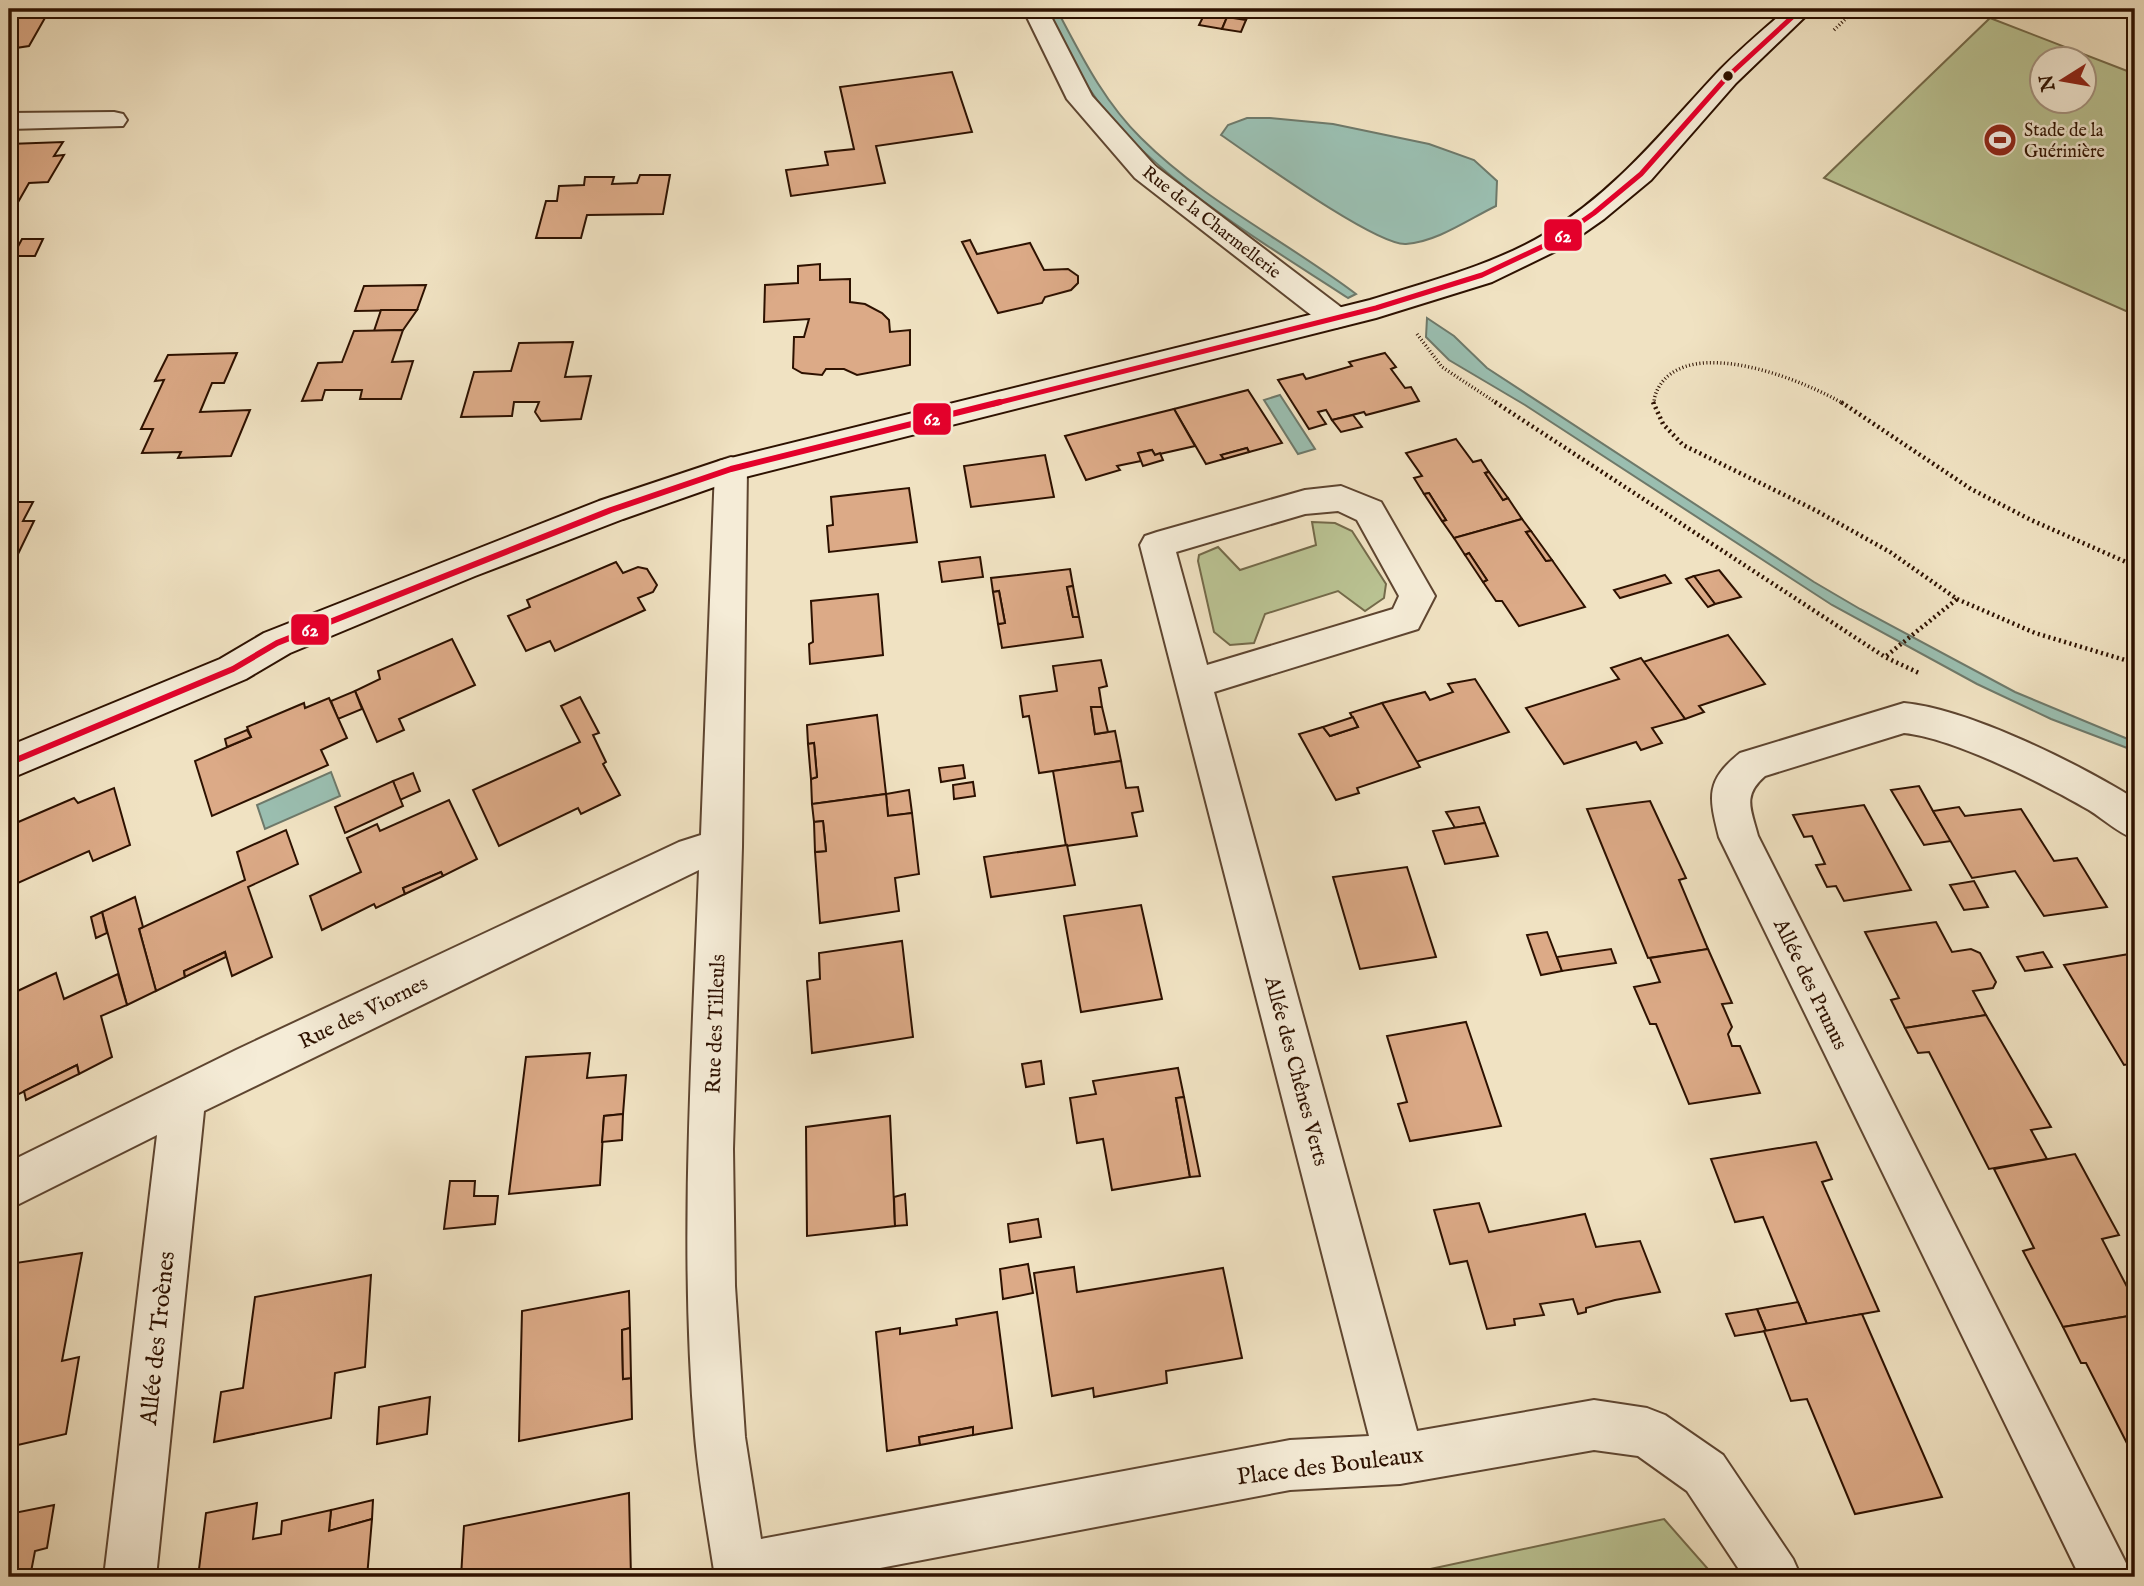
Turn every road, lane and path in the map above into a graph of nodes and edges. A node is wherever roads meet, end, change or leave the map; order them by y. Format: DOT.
graph roads {
  1 [pos="1035,9"];
  2 [pos="1801,9"];
  3 [pos="114,120"];
  4 [pos="9,121"];
  5 [pos="1335,318"];
  6 [pos="1415,331"];
  7 [pos="731,469"];
  8 [pos="2135,566"];
  9 [pos="1957,600"];
  10 [pos="1885,657"];
  11 [pos="2135,663"];
  12 [pos="1922,674"];
  13 [pos="1195,683"];
  14 [pos="9,763"];
  15 [pos="2135,822"];
  16 [pos="722,847"];
  17 [pos="183,1099"];
  18 [pos="9,1186"];
  19 [pos="1400,1459"];
  20 [pos="740,1573"];
  21 [pos="130,1577"];
  22 [pos="1774,1577"];
  23 [pos="2107,1577"];
  1 -- 5 [label="street, Rue de la Charmellerie"];
  2 -- 5 [label="street"];
  3 -- 4 [label="street"];
  5 -- 7 [label="street"];
  6 -- 10 [label="path"];
  7 -- 14 [label="street"];
  7 -- 16 [label="street, Rue des Tilleuls"];
  8 -- 9 [label="path"];
  9 -- 10 [label="path"];
  9 -- 11 [label="path"];
  10 -- 12 [label="path"];
  13 -- 13 [label="street, Allée des Chênes Verts"];
  13 -- 19 [label="street, Allée des Chênes Verts"];
  15 -- 23 [label="street, Allée des Prunus"];
  16 -- 17 [label="street, Rue des Viornes"];
  16 -- 20 [label="street, Rue des Tilleuls"];
  17 -- 18 [label="street, Rue des Viornes"];
  17 -- 21 [label="street, Allée des Troènes"];
  19 -- 20 [label="street, Place des Bouleaux"];
  19 -- 22 [label="street, Place des Bouleaux"];
}
